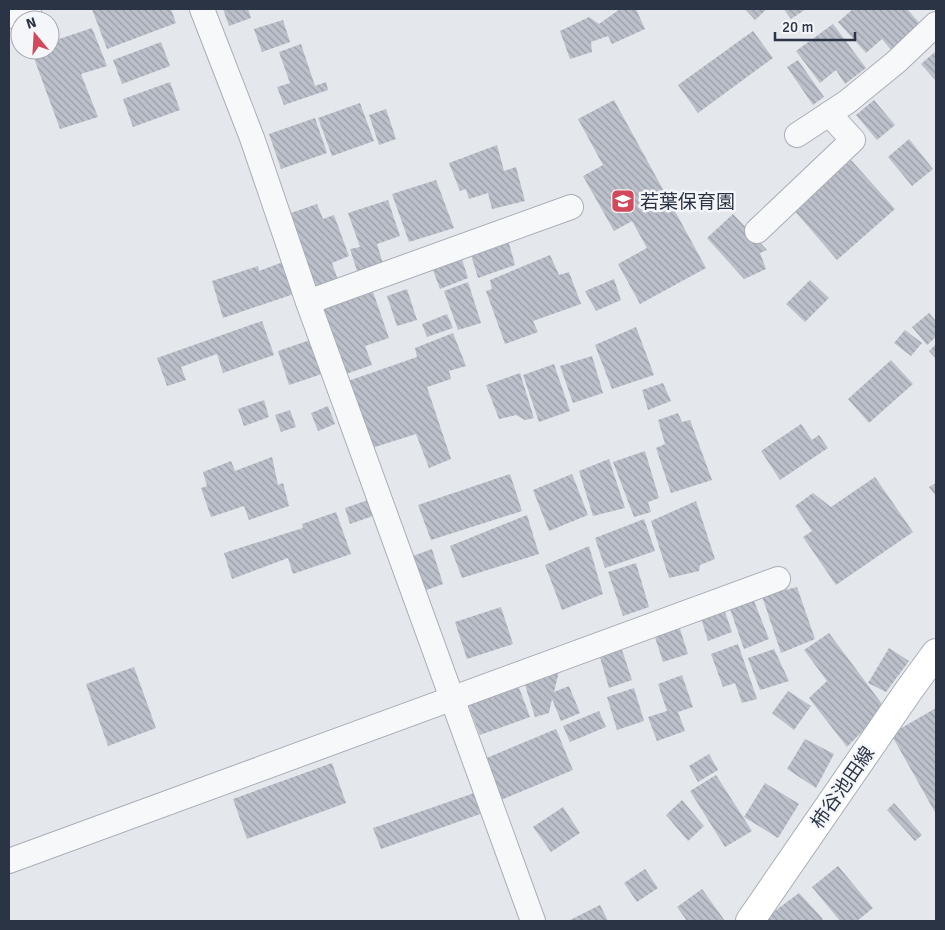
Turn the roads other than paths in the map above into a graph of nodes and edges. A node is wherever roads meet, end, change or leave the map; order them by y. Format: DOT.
graph roads {
  1 [pos="30,9"];
  2 [pos="202,9"];
  3 [pos="9,16"];
  4 [pos="936,24"];
  5 [pos="829,114"];
  6 [pos="798,135"];
  7 [pos="571,207"];
  8 [pos="757,231"];
  9 [pos="308,302"];
  10 [pos="778,579"];
  11 [pos="936,653"];
  12 [pos="451,698"];
  13 [pos="9,861"];
  14 [pos="533,921"];
  15 [pos="750,921"];
  1 -- 3 [label="street"];
  2 -- 9 [label="street"];
  4 -- 5 [label="street"];
  5 -- 6 [label="street"];
  5 -- 8 [label="street"];
  7 -- 9 [label="street"];
  9 -- 12 [label="street"];
  10 -- 12 [label="street"];
  11 -- 15 [label="main road, 柿谷池田線"];
  12 -- 13 [label="street"];
  12 -- 14 [label="street"];
}
